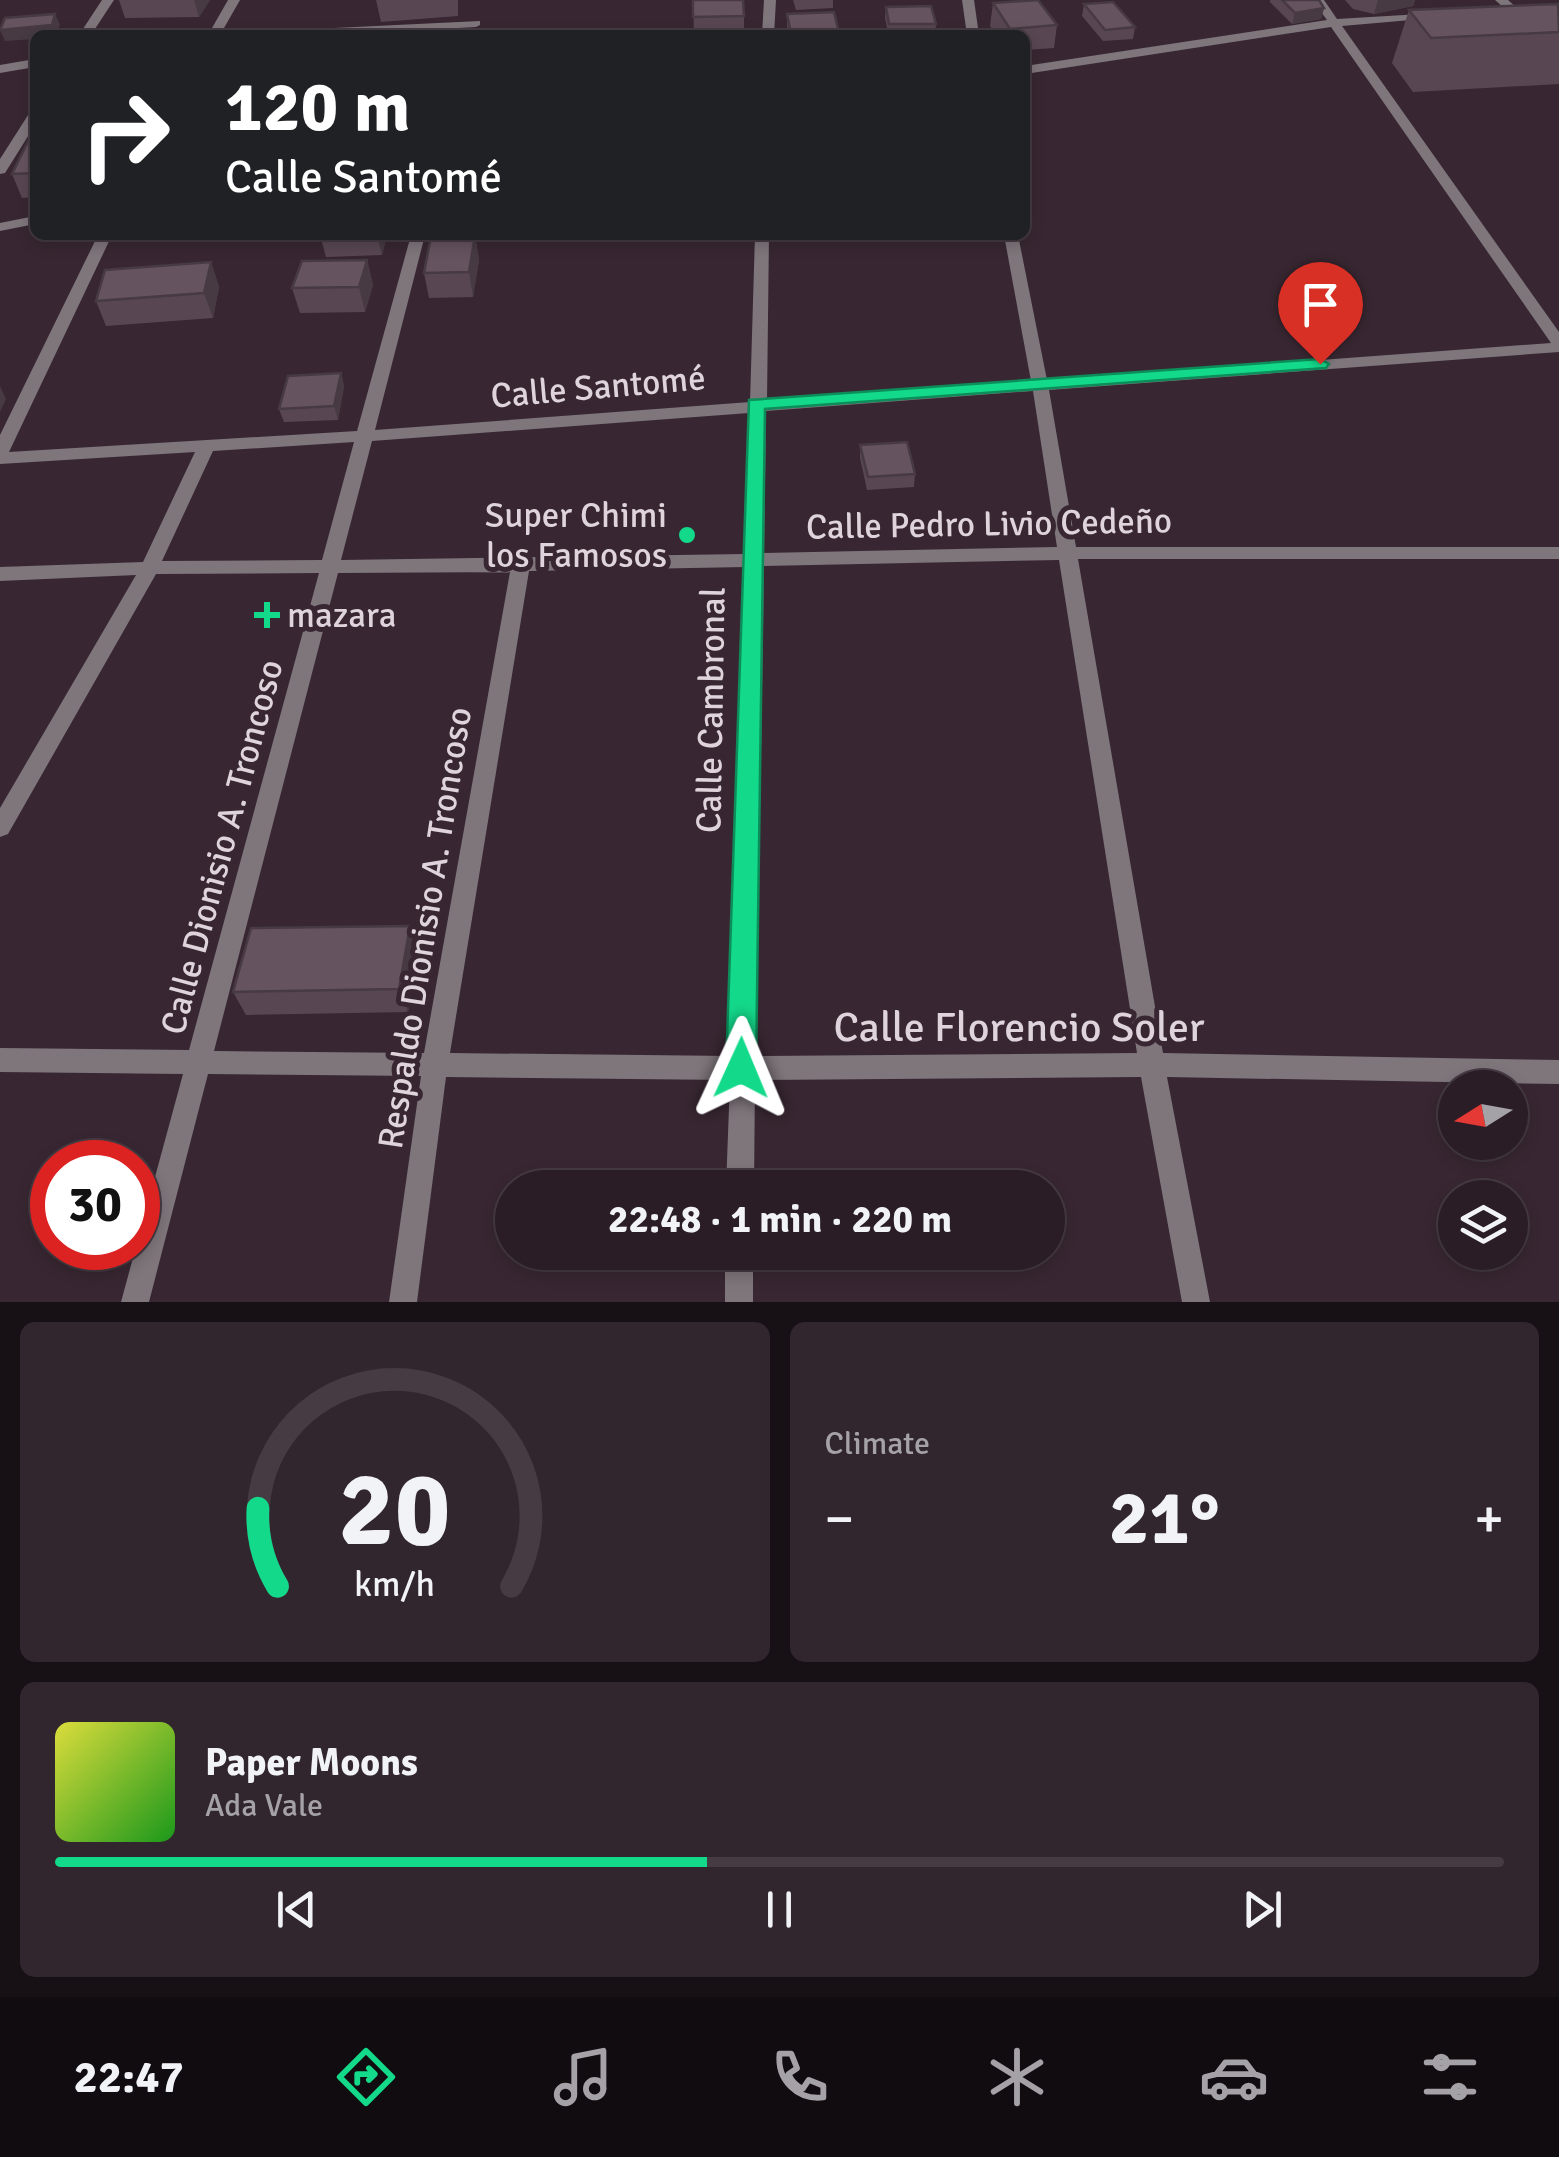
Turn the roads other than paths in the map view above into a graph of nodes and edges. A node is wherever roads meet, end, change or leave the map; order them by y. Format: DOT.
graph roads {
  1 [pos="108,0"];
  2 [pos="234,0"];
  3 [pos="770,0"];
  4 [pos="968,0"];
  5 [pos="1318,0"];
  6 [pos="1501,7"];
  7 [pos="1527,8"];
  8 [pos="1452,14"];
  9 [pos="476,23"];
  10 [pos="1334,24"];
  11 [pos="89,30"];
  12 [pos="217,30"];
  13 [pos="357,30"];
  14 [pos="768,30"];
  15 [pos="972,30"];
  16 [pos="1559,51"];
  17 [pos="30,64"];
  18 [pos="0,69"];
  19 [pos="1030,69"];
  20 [pos="30,122"];
  21 [pos="0,170"];
  22 [pos="30,221"];
  23 [pos="0,227"];
  24 [pos="103,240"];
  25 [pos="417,240"];
  26 [pos="762,240"];
  27 [pos="1012,240"];
  28 [pos="1559,345"];
  29 [pos="1040,384"];
  30 [pos="755,404"];
  31 [pos="367,436"];
  32 [pos="208,444"];
  33 [pos="0,456"];
  34 [pos="1559,553"];
  35 [pos="1066,554"];
  36 [pos="752,560"];
  37 [pos="330,565"];
  38 [pos="520,565"];
  39 [pos="150,568"];
  40 [pos="0,574"];
  41 [pos="0,828"];
  42 [pos="0,1060"];
  43 [pos="435,1064"];
  44 [pos="1152,1064"];
  45 [pos="199,1065"];
  46 [pos="741,1068"];
  47 [pos="1559,1072"];
  48 [pos="740,1170"];
  49 [pos="739,1270"];
  50 [pos="134,1302"];
  51 [pos="403,1302"];
  52 [pos="739,1302"];
  53 [pos="1196,1302"];
  1 -- 11 [label="street"];
  2 -- 12 [label="street"];
  3 -- 14 [label="street"];
  4 -- 15 [label="street"];
  5 -- 10 [label="street"];
  6 -- 7 [label="street"];
  6 -- 16 [label="street"];
  8 -- 10 [label="street"];
  9 -- 13 [label="street"];
  10 -- 19 [label="street"];
  10 -- 28 [label="street"];
  17 -- 18 [label="street"];
  20 -- 21 [label="street"];
  22 -- 23 [label="street"];
  24 -- 33 [label="street"];
  25 -- 31 [label="street, Calle Dionisio A. Troncoso"];
  26 -- 30 [label="street, Calle Cambronal"];
  27 -- 29 [label="street"];
  28 -- 29 [label="street, Calle Santomé"];
  29 -- 30 [label="street, Calle Santomé"];
  29 -- 35 [label="street"];
  30 -- 31 [label="street, Calle Santomé"];
  30 -- 36 [label="street, Calle Cambronal"];
  31 -- 32 [label="street, Calle Santomé"];
  31 -- 37 [label="street, Calle Dionisio A. Troncoso"];
  32 -- 33 [label="street, Calle Santomé"];
  32 -- 39 [label="street"];
  34 -- 35 [label="street, Calle Pedro Livio Cedeño"];
  35 -- 36 [label="street, Calle Pedro Livio Cedeño"];
  35 -- 44 [label="street"];
  36 -- 38 [label="street, Calle Pedro Livio Cedeño"];
  36 -- 46 [label="street, Calle Cambronal"];
  37 -- 38 [label="street, Calle Pedro Livio Cedeño"];
  37 -- 39 [label="street, Calle Pedro Livio Cedeño"];
  37 -- 45 [label="street, Calle Dionisio A. Troncoso"];
  38 -- 43 [label="street, Respaldo Dionisio A. Troncoso"];
  39 -- 40 [label="street, Calle Pedro Livio Cedeño"];
  39 -- 41 [label="street"];
  42 -- 45 [label="street, Calle Florencio Soler"];
  43 -- 45 [label="street, Calle Florencio Soler"];
  43 -- 46 [label="street, Calle Florencio Soler"];
  43 -- 51 [label="street, Respaldo Dionisio A. Troncoso"];
  44 -- 46 [label="street, Calle Florencio Soler"];
  44 -- 47 [label="street, Calle Florencio Soler"];
  44 -- 53 [label="street"];
  45 -- 50 [label="street, Calle Dionisio A. Troncoso"];
  46 -- 48 [label="street, Calle Cambronal"];
  49 -- 52 [label="street"];
}
